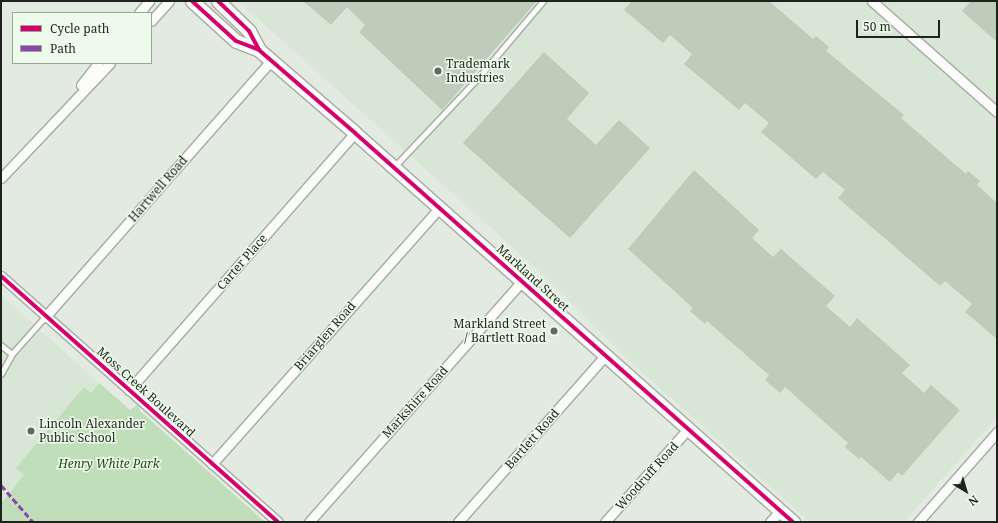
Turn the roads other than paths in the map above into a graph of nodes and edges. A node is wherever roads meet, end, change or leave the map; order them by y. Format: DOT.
graph roads {
  1 [pos="149,1"];
  2 [pos="169,1"];
  3 [pos="192,1"];
  4 [pos="218,1"];
  5 [pos="543,1"];
  6 [pos="872,1"];
  7 [pos="140,12"];
  8 [pos="152,20"];
  9 [pos="259,50"];
  10 [pos="271,61"];
  11 [pos="97,64"];
  12 [pos="109,64"];
  13 [pos="997,112"];
  14 [pos="57,116"];
  15 [pos="355,133"];
  16 [pos="394,168"];
  17 [pos="1,178"];
  18 [pos="439,208"];
  19 [pos="1,276"];
  20 [pos="522,282"];
  21 [pos="45,317"];
  22 [pos="1,345"];
  23 [pos="12,354"];
  24 [pos="605,356"];
  25 [pos="1,374"];
  26 [pos="129,390"];
  27 [pos="688,429"];
  28 [pos="997,432"];
  29 [pos="212,464"];
  30 [pos="780,511"];
  31 [pos="278,522"];
  32 [pos="309,522"];
  33 [pos="458,522"];
  34 [pos="605,522"];
  35 [pos="770,522"];
  36 [pos="793,522"];
  37 [pos="918,522"];
  1 -- 7 [label="street"];
  2 -- 8 [label="street"];
  3 -- 9 [label="street, Markland Street"];
  4 -- 9 [label="street, Markland Street"];
  5 -- 16 [label="lane"];
  6 -- 13 [label="street"];
  9 -- 10 [label="street, Markland Street"];
  10 -- 15 [label="street, Markland Street"];
  10 -- 21 [label="street, Hartwell Road"];
  11 -- 14 [label="street"];
  12 -- 14 [label="street"];
  14 -- 17 [label="street"];
  15 -- 16 [label="street, Markland Street"];
  15 -- 26 [label="street, Carter Place"];
  16 -- 18 [label="street, Markland Street"];
  18 -- 20 [label="street, Markland Street"];
  18 -- 29 [label="street, Briarglen Road"];
  19 -- 21 [label="street, Moss Creek Boulevard"];
  20 -- 24 [label="street, Markland Street"];
  20 -- 32 [label="street, Markshire Road"];
  21 -- 23 [label="lane"];
  21 -- 26 [label="street, Moss Creek Boulevard"];
  22 -- 23 [label="lane"];
  23 -- 25 [label="lane"];
  24 -- 27 [label="street, Markland Street"];
  24 -- 33 [label="street, Bartlett Road"];
  26 -- 29 [label="street, Moss Creek Boulevard"];
  27 -- 30 [label="street, Markland Street"];
  27 -- 34 [label="street, Woodruff Road"];
  28 -- 37 [label="street"];
  29 -- 31 [label="street, Moss Creek Boulevard"];
  30 -- 35 [label="street"];
  30 -- 36 [label="street, Markland Street"];
}
